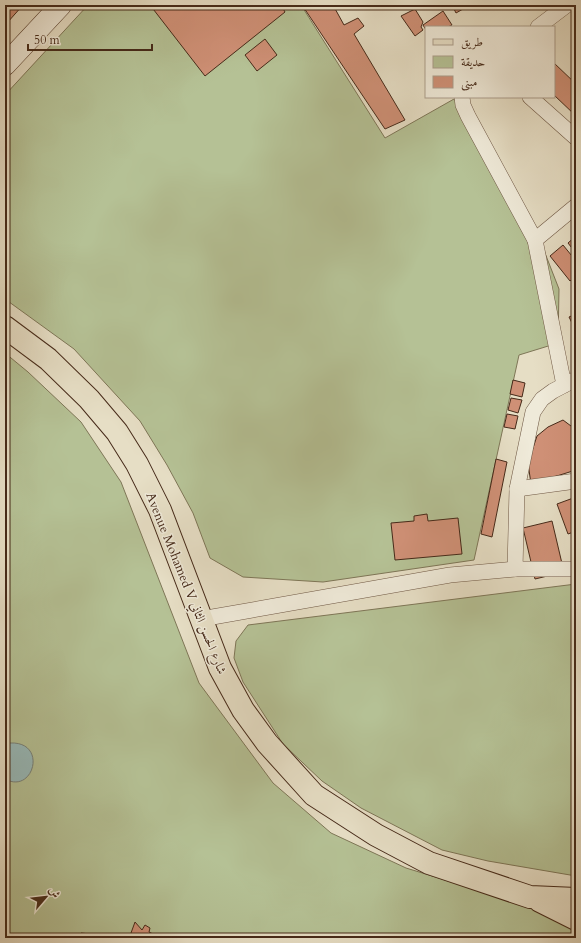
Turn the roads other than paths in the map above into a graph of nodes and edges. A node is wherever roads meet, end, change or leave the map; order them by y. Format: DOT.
graph roads {
  1 [pos="61,5"];
  2 [pos="567,5"];
  3 [pos="539,26"];
  4 [pos="5,65"];
  5 [pos="462,98"];
  6 [pos="531,98"];
  7 [pos="576,138"];
  8 [pos="576,206"];
  9 [pos="535,240"];
  10 [pos="5,327"];
  11 [pos="570,382"];
  12 [pos="576,481"];
  13 [pos="517,489"];
  14 [pos="515,568"];
  15 [pos="576,569"];
  16 [pos="201,619"];
  17 [pos="530,897"];
  18 [pos="576,899"];
  19 [pos="576,919"];
  1 -- 4 [label="street"];
  2 -- 3 [label="street"];
  5 -- 9 [label="street"];
  6 -- 7 [label="street"];
  8 -- 9 [label="street"];
  9 -- 11 [label="street"];
  10 -- 16 [label="main road, Avenue Mohamed V شارع الحسن الثاني"];
  11 -- 13 [label="street"];
  12 -- 13 [label="street"];
  13 -- 14 [label="street"];
  14 -- 15 [label="street"];
  14 -- 16 [label="street"];
  16 -- 17 [label="main road, Avenue Mohamed V شارع الحسن الثاني"];
  17 -- 18 [label="main road, Avenue Mohamed V شارع الحسن الثاني"];
  17 -- 19 [label="main road"];
}
